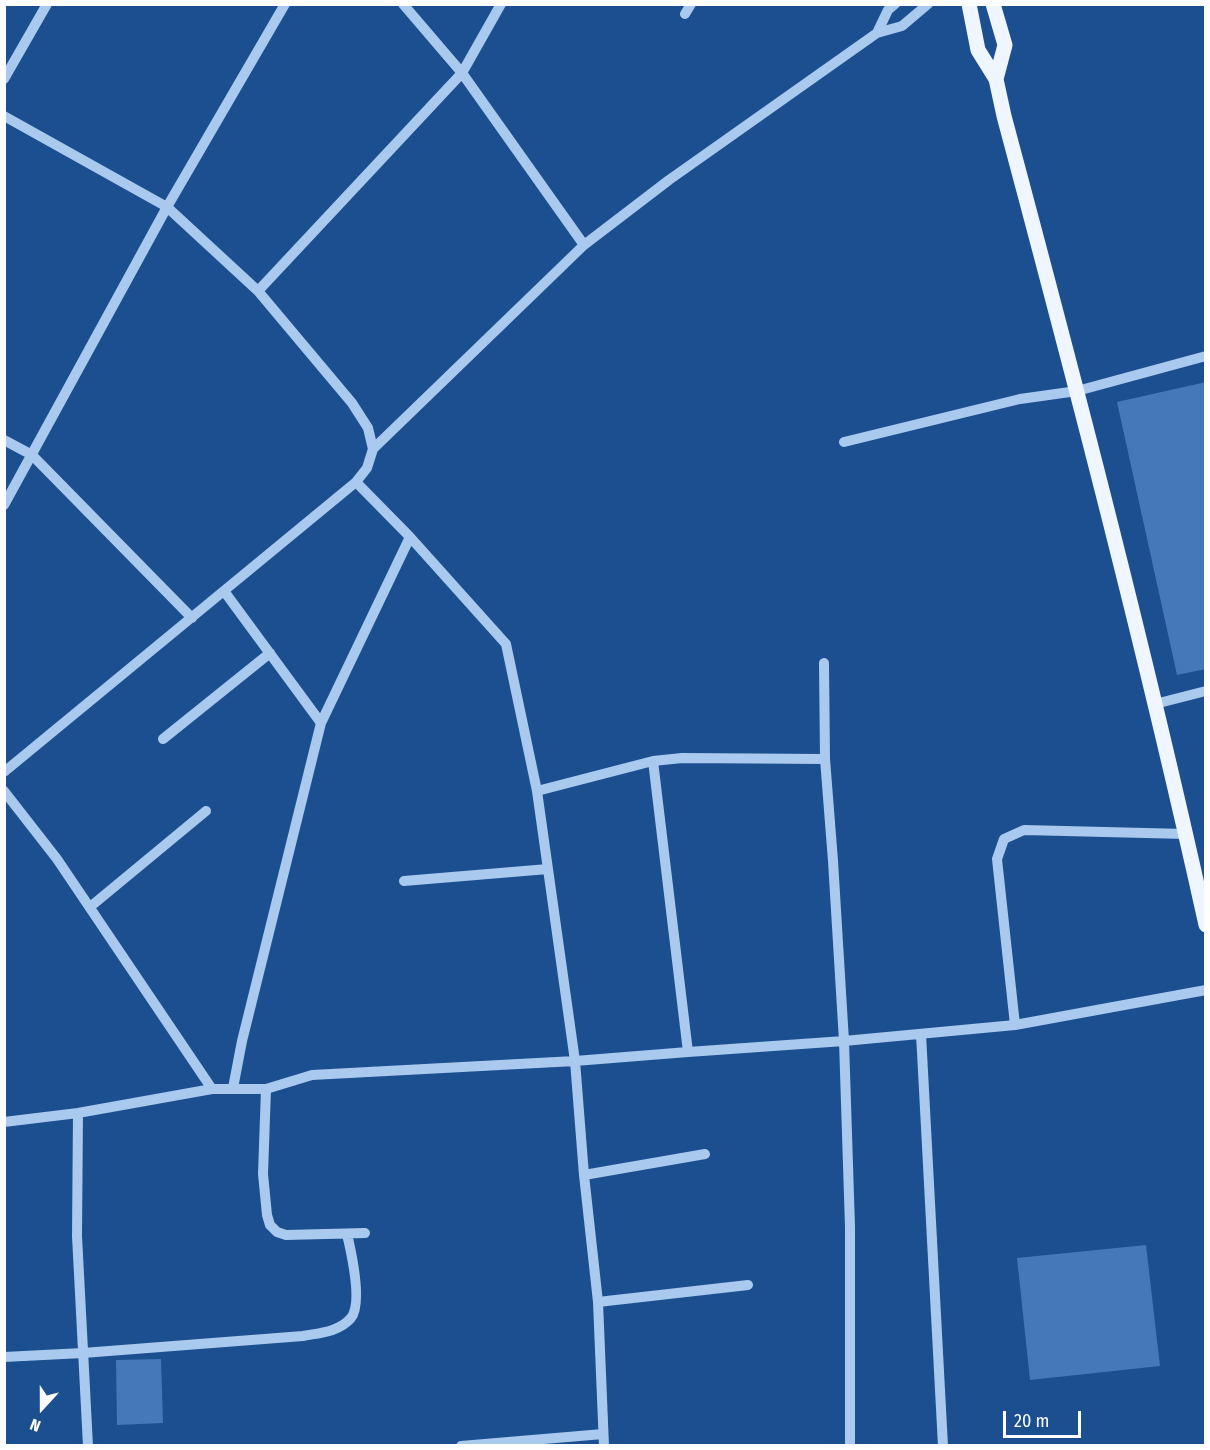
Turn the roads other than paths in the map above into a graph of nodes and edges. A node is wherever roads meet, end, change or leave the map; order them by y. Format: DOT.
graph roads {
  1 [pos="46,4"];
  2 [pos="285,4"];
  3 [pos="403,4"];
  4 [pos="501,4"];
  5 [pos="895,4"];
  6 [pos="928,4"];
  7 [pos="969,4"];
  8 [pos="993,4"];
  9 [pos="877,33"];
  10 [pos="462,73"];
  11 [pos="4,79"];
  12 [pos="996,79"];
  13 [pos="4,116"];
  14 [pos="167,207"];
  15 [pos="584,245"];
  16 [pos="258,291"];
  17 [pos="1206,356"];
  18 [pos="1077,390"];
  19 [pos="4,440"];
  20 [pos="844,442"];
  21 [pos="373,449"];
  22 [pos="32,455"];
  23 [pos="356,482"];
  24 [pos="4,505"];
  25 [pos="410,537"];
  26 [pos="224,591"];
  27 [pos="192,618"];
  28 [pos="270,653"];
  29 [pos="825,663"];
  30 [pos="1206,691"];
  31 [pos="1155,704"];
  32 [pos="321,723"];
  33 [pos="163,739"];
  34 [pos="825,759"];
  35 [pos="653,761"];
  36 [pos="4,772"];
  37 [pos="4,791"];
  38 [pos="537,791"];
  39 [pos="206,812"];
  40 [pos="1186,834"];
  41 [pos="548,869"];
  42 [pos="404,880"];
  43 [pos="90,907"];
  44 [pos="1206,925"];
  45 [pos="1206,990"];
  46 [pos="1015,1025"];
  47 [pos="921,1034"];
  48 [pos="844,1041"];
  49 [pos="688,1052"];
  50 [pos="575,1061"];
  51 [pos="232,1088"];
  52 [pos="212,1089"];
  53 [pos="266,1089"];
  54 [pos="78,1113"];
  55 [pos="4,1122"];
  56 [pos="705,1154"];
  57 [pos="584,1175"];
  58 [pos="365,1233"];
  59 [pos="346,1234"];
  60 [pos="748,1285"];
  61 [pos="598,1302"];
  62 [pos="83,1353"];
  63 [pos="4,1357"];
  64 [pos="603,1440"];
  65 [pos="88,1446"];
  66 [pos="461,1446"];
  67 [pos="850,1446"];
  68 [pos="943,1446"];
  1 -- 11 [label="street"];
  2 -- 14 [label="street"];
  3 -- 10 [label="street"];
  4 -- 10 [label="street"];
  5 -- 9 [label="street"];
  6 -- 9 [label="street"];
  7 -- 12 [label="main road"];
  8 -- 12 [label="main road"];
  9 -- 15 [label="street"];
  10 -- 15 [label="street"];
  10 -- 16 [label="street"];
  12 -- 18 [label="main road"];
  13 -- 14 [label="street"];
  14 -- 16 [label="street"];
  14 -- 22 [label="street"];
  15 -- 21 [label="street"];
  16 -- 21 [label="street"];
  17 -- 18 [label="street"];
  18 -- 20 [label="street"];
  18 -- 31 [label="main road"];
  19 -- 22 [label="street"];
  21 -- 23 [label="street"];
  22 -- 24 [label="street"];
  22 -- 27 [label="street"];
  23 -- 25 [label="street"];
  23 -- 26 [label="street"];
  25 -- 32 [label="street"];
  25 -- 38 [label="street"];
  26 -- 27 [label="street"];
  26 -- 28 [label="street"];
  27 -- 36 [label="street"];
  28 -- 32 [label="street"];
  28 -- 33 [label="street"];
  29 -- 34 [label="street"];
  30 -- 31 [label="street"];
  31 -- 40 [label="main road"];
  32 -- 51 [label="street"];
  34 -- 35 [label="street"];
  34 -- 48 [label="street"];
  35 -- 38 [label="street"];
  35 -- 49 [label="street"];
  37 -- 43 [label="street"];
  38 -- 41 [label="street"];
  39 -- 43 [label="street"];
  40 -- 44 [label="main road"];
  40 -- 46 [label="street"];
  41 -- 42 [label="street"];
  41 -- 50 [label="street"];
  43 -- 52 [label="street"];
  45 -- 46 [label="street"];
  46 -- 47 [label="street"];
  47 -- 48 [label="street"];
  47 -- 68 [label="street"];
  48 -- 49 [label="street"];
  48 -- 67 [label="street"];
  49 -- 50 [label="street"];
  50 -- 53 [label="street"];
  50 -- 57 [label="street"];
  51 -- 52 [label="street"];
  51 -- 53 [label="street"];
  52 -- 54 [label="street"];
  53 -- 59 [label="street"];
  54 -- 55 [label="street"];
  54 -- 62 [label="street"];
  56 -- 57 [label="street"];
  57 -- 61 [label="street"];
  58 -- 59 [label="street"];
  59 -- 62 [label="street"];
  60 -- 61 [label="street"];
  61 -- 64 [label="street"];
  62 -- 63 [label="street"];
  62 -- 65 [label="street"];
  64 -- 66 [label="street"];
}
